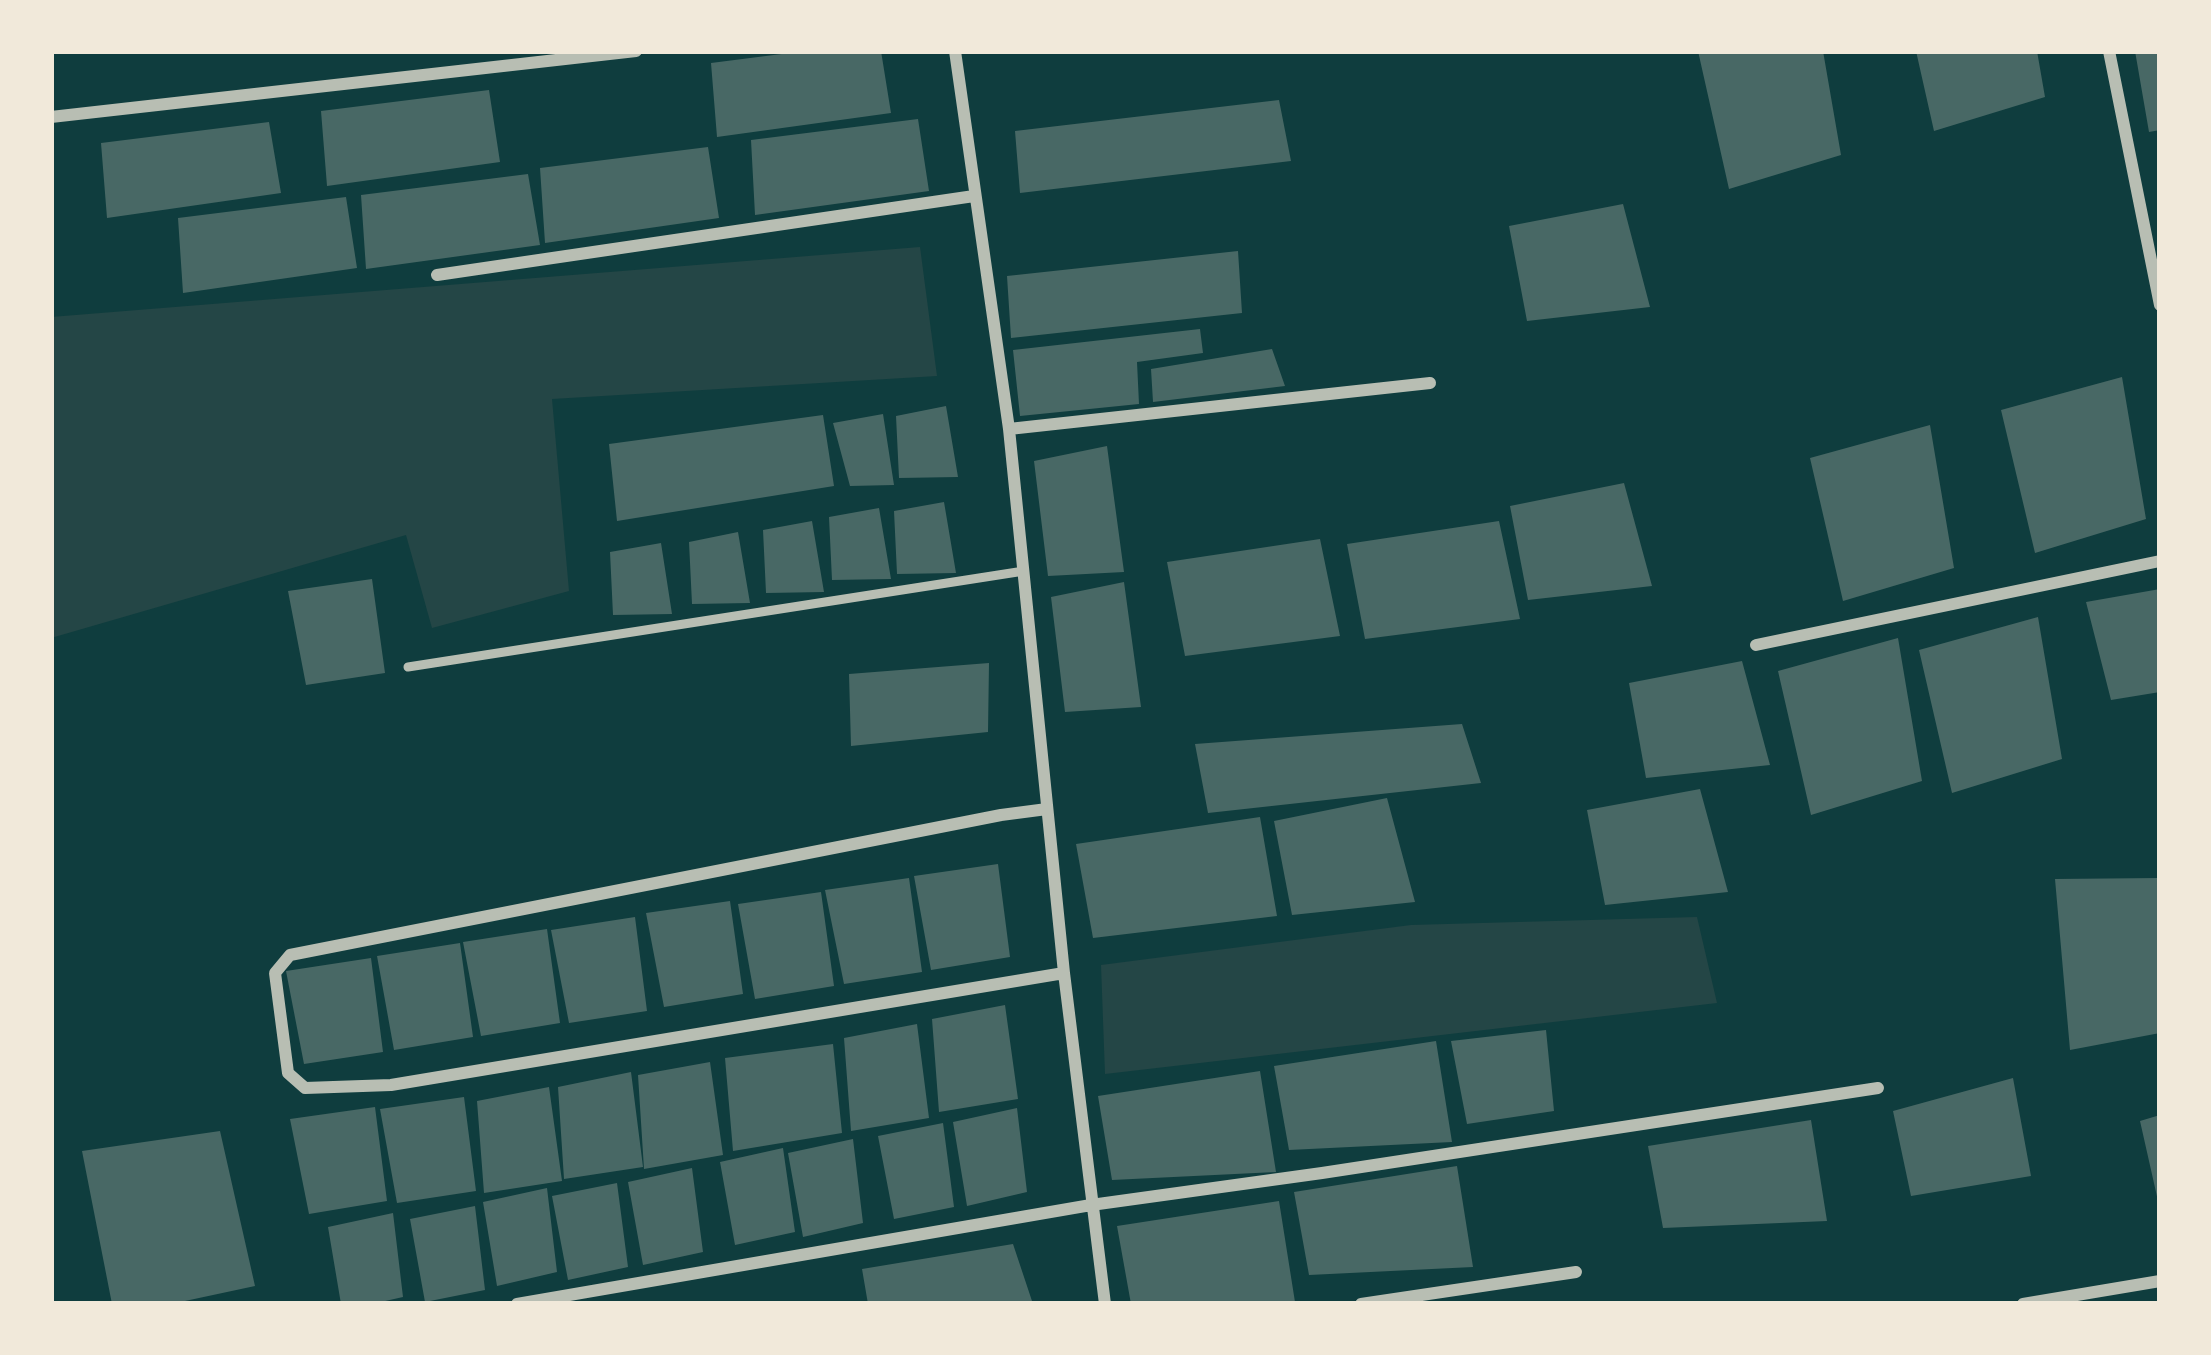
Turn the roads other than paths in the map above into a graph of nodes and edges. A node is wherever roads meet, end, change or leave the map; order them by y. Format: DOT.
graph roads {
  1 [pos="636,51"];
  2 [pos="955,51"];
  3 [pos="2109,51"];
  4 [pos="51,117"];
  5 [pos="974,196"];
  6 [pos="437,275"];
  7 [pos="2160,305"];
  8 [pos="1430,383"];
  9 [pos="1009,429"];
  10 [pos="2160,562"];
  11 [pos="1024,571"];
  12 [pos="1756,645"];
  13 [pos="408,667"];
  14 [pos="1046,809"];
  15 [pos="1064,973"];
  16 [pos="1879,1088"];
  17 [pos="1091,1205"];
  18 [pos="1576,1272"];
  19 [pos="2160,1281"];
  20 [pos="517,1304"];
  21 [pos="1106,1304"];
  22 [pos="1360,1304"];
  23 [pos="2023,1304"];
  1 -- 4 [label="street"];
  2 -- 5 [label="street"];
  3 -- 7 [label="street"];
  5 -- 6 [label="street"];
  5 -- 9 [label="street"];
  8 -- 9 [label="street"];
  9 -- 11 [label="street"];
  10 -- 12 [label="street"];
  11 -- 13 [label="lane"];
  11 -- 14 [label="street"];
  14 -- 15 [label="street"];
  14 -- 15 [label="street"];
  15 -- 17 [label="street"];
  16 -- 17 [label="street"];
  17 -- 20 [label="street"];
  17 -- 21 [label="street"];
  18 -- 22 [label="street"];
  19 -- 23 [label="street"];
}
